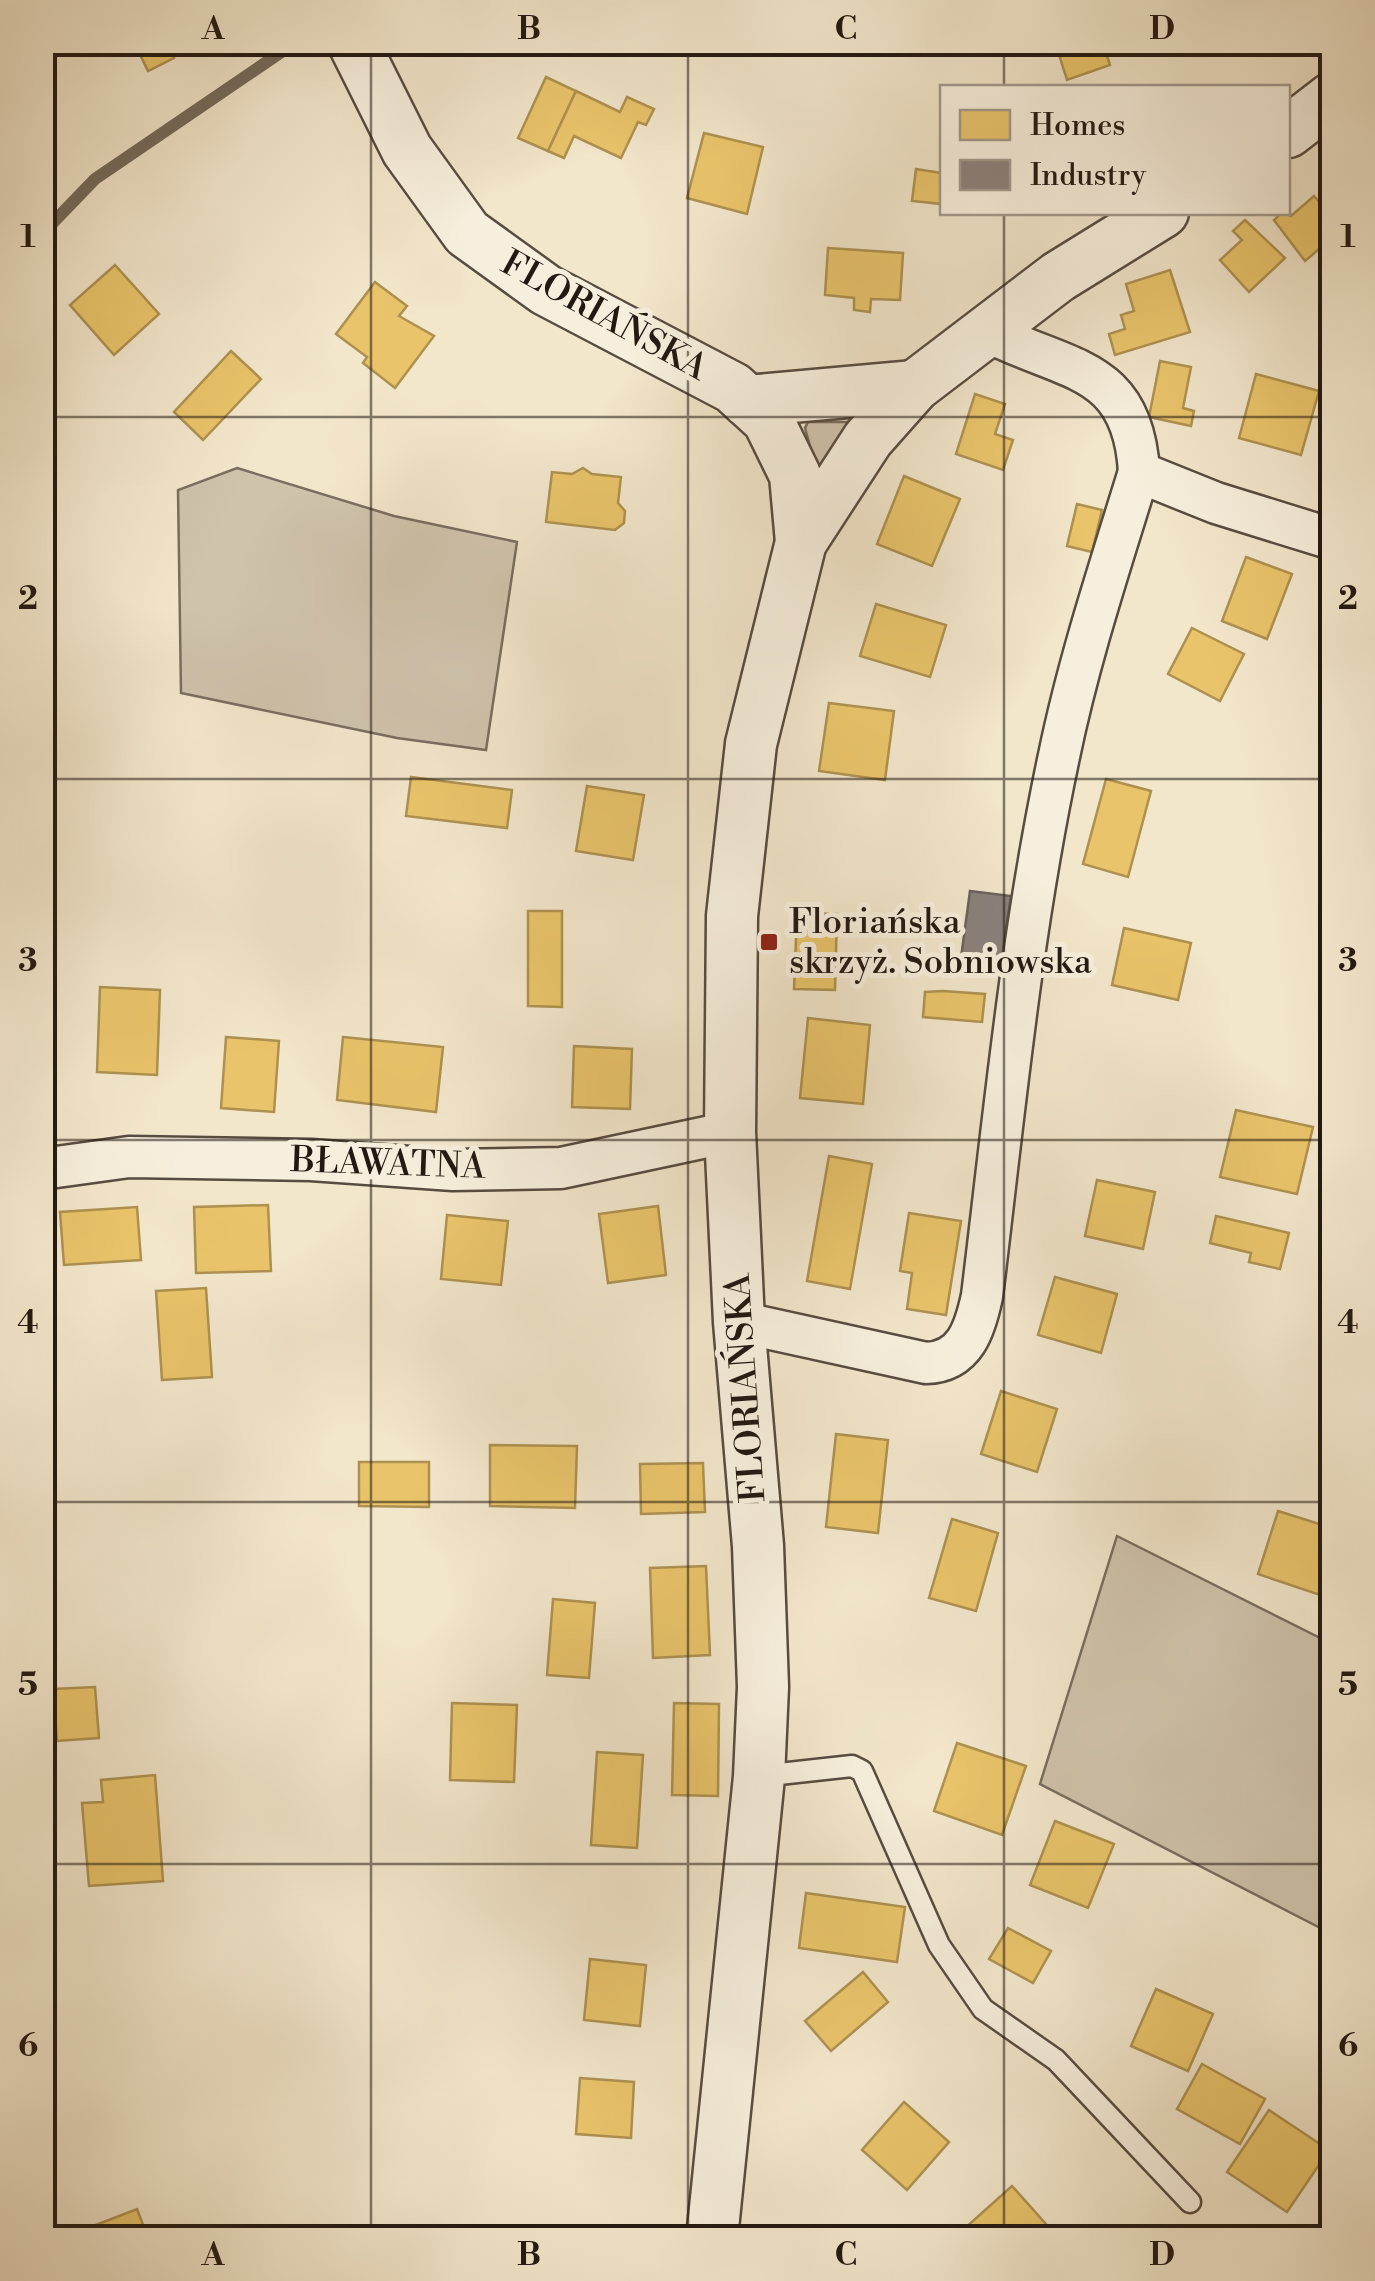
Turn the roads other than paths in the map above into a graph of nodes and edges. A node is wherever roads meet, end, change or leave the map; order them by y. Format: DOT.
graph roads {
  1 [pos="353,42"];
  2 [pos="1332,98"];
  3 [pos="1290,130"];
  4 [pos="1158,215"];
  5 [pos="987,331"];
  6 [pos="915,386"];
  7 [pos="747,401"];
  8 [pos="1139,472"];
  9 [pos="1332,539"];
  10 [pos="800,542"];
  11 [pos="730,1132"];
  12 [pos="42,1169"];
  13 [pos="740,1322"];
  14 [pos="759,1776"];
  15 [pos="1190,2202"];
  16 [pos="712,2238"];
  1 -- 7 [label="street, FLORIAŃSKA"];
  2 -- 3 [label="street"];
  4 -- 5 [label="street, FLORIAŃSKA"];
  5 -- 6 [label="street, FLORIAŃSKA"];
  5 -- 8 [label="street"];
  6 -- 7 [label="street"];
  6 -- 10 [label="street, FLORIAŃSKA"];
  7 -- 10 [label="street, FLORIAŃSKA"];
  8 -- 9 [label="street"];
  8 -- 13 [label="street"];
  10 -- 11 [label="street, FLORIAŃSKA"];
  11 -- 12 [label="street, BŁAWATNA"];
  11 -- 13 [label="street, FLORIAŃSKA"];
  13 -- 14 [label="street, FLORIAŃSKA"];
  14 -- 15 [label="lane"];
  14 -- 16 [label="street, FLORIAŃSKA"];
}
